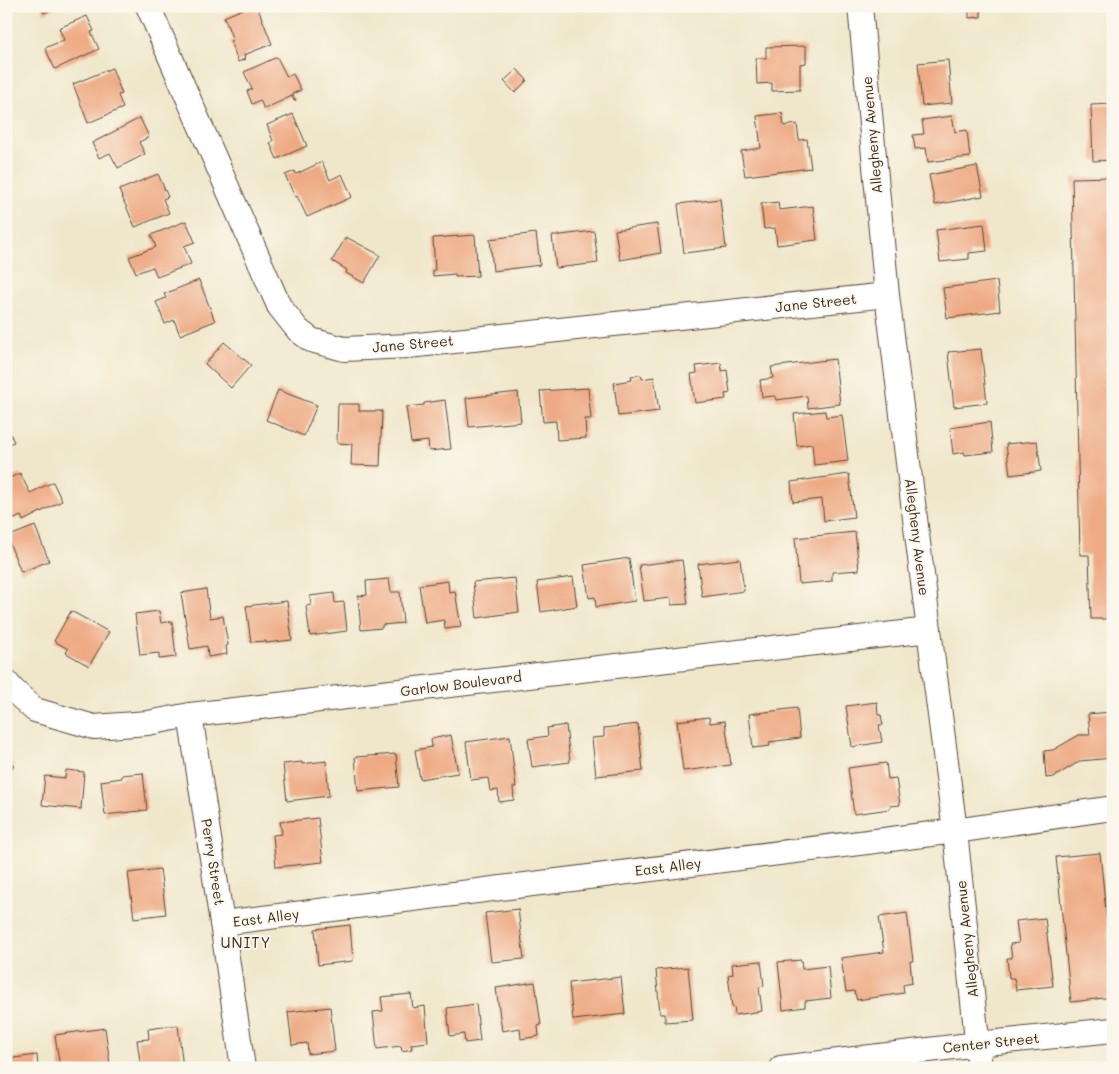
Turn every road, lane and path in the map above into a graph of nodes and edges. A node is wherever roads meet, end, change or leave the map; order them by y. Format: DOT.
graph roads {
  1 [pos="148,6"];
  2 [pos="860,6"];
  3 [pos="887,295"];
  4 [pos="929,630"];
  5 [pos="6,682"];
  6 [pos="190,715"];
  7 [pos="1113,808"];
  8 [pos="955,831"];
  9 [pos="222,923"];
  10 [pos="1113,1030"];
  11 [pos="978,1044"];
  12 [pos="243,1068"];
  13 [pos="781,1068"];
  14 [pos="980,1068"];
  1 -- 3 [label="street, Jane Street"];
  2 -- 3 [label="street, Allegheny Avenue"];
  3 -- 4 [label="street, Allegheny Avenue"];
  4 -- 6 [label="street, Garlow Boulevard"];
  4 -- 8 [label="street, Allegheny Avenue"];
  5 -- 6 [label="street, Garlow Boulevard"];
  6 -- 9 [label="street, Perry Street"];
  7 -- 8 [label="street, East Alley"];
  8 -- 9 [label="street, East Alley"];
  8 -- 11 [label="street, Allegheny Avenue"];
  9 -- 12 [label="street, Perry Street"];
  10 -- 11 [label="street, Center Street"];
  11 -- 13 [label="street, Center Street"];
  11 -- 14 [label="street, Allegheny Avenue"];
}
